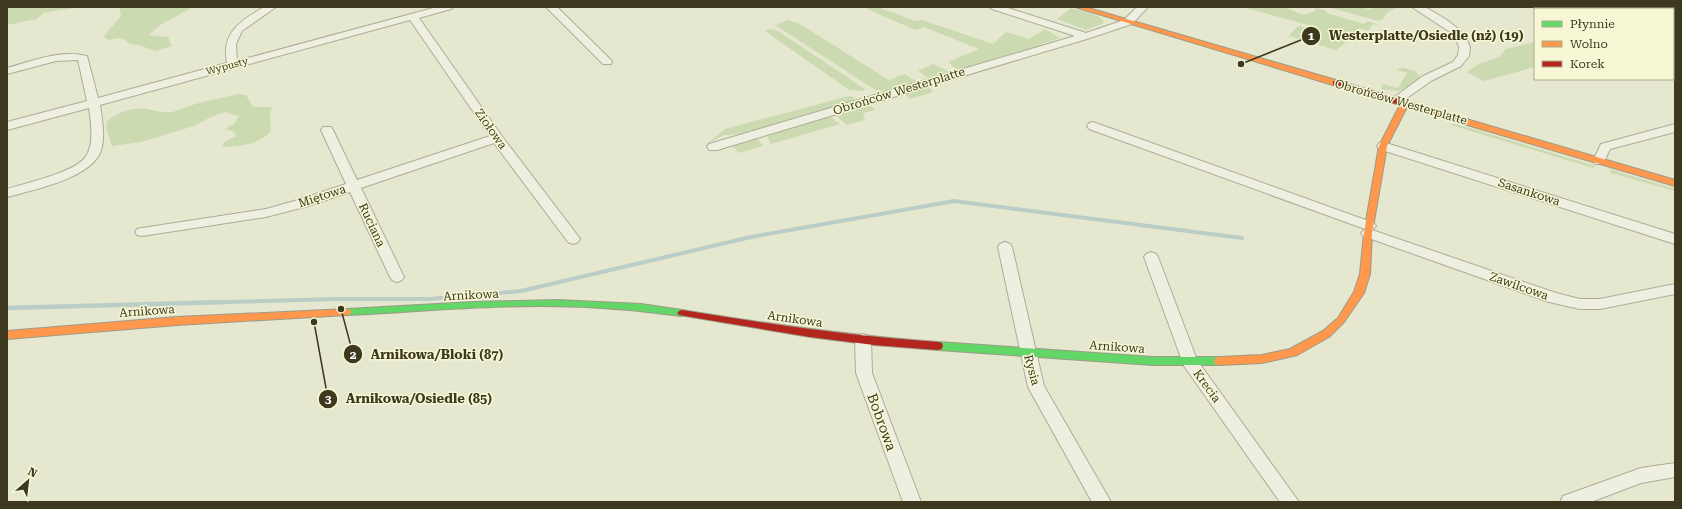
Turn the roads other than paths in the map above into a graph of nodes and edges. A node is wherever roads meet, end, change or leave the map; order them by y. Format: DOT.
graph roads {
  1 [pos="271,7"];
  2 [pos="448,7"];
  3 [pos="551,7"];
  4 [pos="995,7"];
  5 [pos="1078,7"];
  6 [pos="1143,7"];
  7 [pos="1417,7"];
  8 [pos="413,17"];
  9 [pos="1128,22"];
  10 [pos="1086,36"];
  11 [pos="606,62"];
  12 [pos="232,65"];
  13 [pos="7,71"];
  14 [pos="95,101"];
  15 [pos="1401,102"];
  16 [pos="7,126"];
  17 [pos="1093,126"];
  18 [pos="1675,128"];
  19 [pos="327,130"];
  20 [pos="497,138"];
  21 [pos="1383,146"];
  22 [pos="713,147"];
  23 [pos="1599,161"];
  24 [pos="1675,183"];
  25 [pos="353,186"];
  26 [pos="7,193"];
  27 [pos="1368,229"];
  28 [pos="142,232"];
  29 [pos="1675,239"];
  30 [pos="573,240"];
  31 [pos="1005,247"];
  32 [pos="1151,256"];
  33 [pos="396,278"];
  34 [pos="1675,289"];
  35 [pos="7,335"];
  36 [pos="863,340"];
  37 [pos="1028,353"];
  38 [pos="1190,362"];
  39 [pos="1675,470"];
  40 [pos="912,502"];
  41 [pos="1102,502"];
  42 [pos="1290,502"];
  43 [pos="1569,502"];
  1 -- 12 [label="street"];
  2 -- 8 [label="street, Wypusty"];
  3 -- 11 [label="street"];
  4 -- 10 [label="street"];
  5 -- 9 [label="street, Obrońców Westerplatte"];
  6 -- 9 [label="street, Obrońców Westerplatte"];
  7 -- 15 [label="street"];
  8 -- 12 [label="street, Wypusty"];
  8 -- 20 [label="street, Ziołowa"];
  9 -- 10 [label="street, Obrońców Westerplatte"];
  9 -- 15 [label="street, Obrońców Westerplatte"];
  10 -- 22 [label="street, Obrońców Westerplatte"];
  12 -- 14 [label="street, Wypusty"];
  13 -- 14 [label="street"];
  14 -- 16 [label="street, Wypusty"];
  14 -- 26 [label="street"];
  15 -- 21 [label="street, Arnikowa"];
  15 -- 23 [label="street, Obrońców Westerplatte"];
  17 -- 27 [label="street, Zawilcowa"];
  18 -- 23 [label="street"];
  19 -- 25 [label="street, Ruciana"];
  20 -- 25 [label="street, Miętowa"];
  20 -- 30 [label="street, Ziołowa"];
  21 -- 27 [label="street, Arnikowa"];
  21 -- 29 [label="street, Sasankowa"];
  23 -- 24 [label="street, Obrońców Westerplatte"];
  25 -- 28 [label="street, Miętowa"];
  25 -- 33 [label="street, Ruciana"];
  27 -- 34 [label="street, Zawilcowa"];
  27 -- 38 [label="street, Arnikowa"];
  31 -- 37 [label="street, Rysia"];
  32 -- 38 [label="street, Krecia"];
  35 -- 36 [label="street, Arnikowa"];
  36 -- 37 [label="street, Arnikowa"];
  36 -- 40 [label="street, Bobrowa"];
  37 -- 38 [label="street, Arnikowa"];
  37 -- 41 [label="street, Rysia"];
  38 -- 42 [label="street, Krecia"];
  39 -- 43 [label="street"];
}
